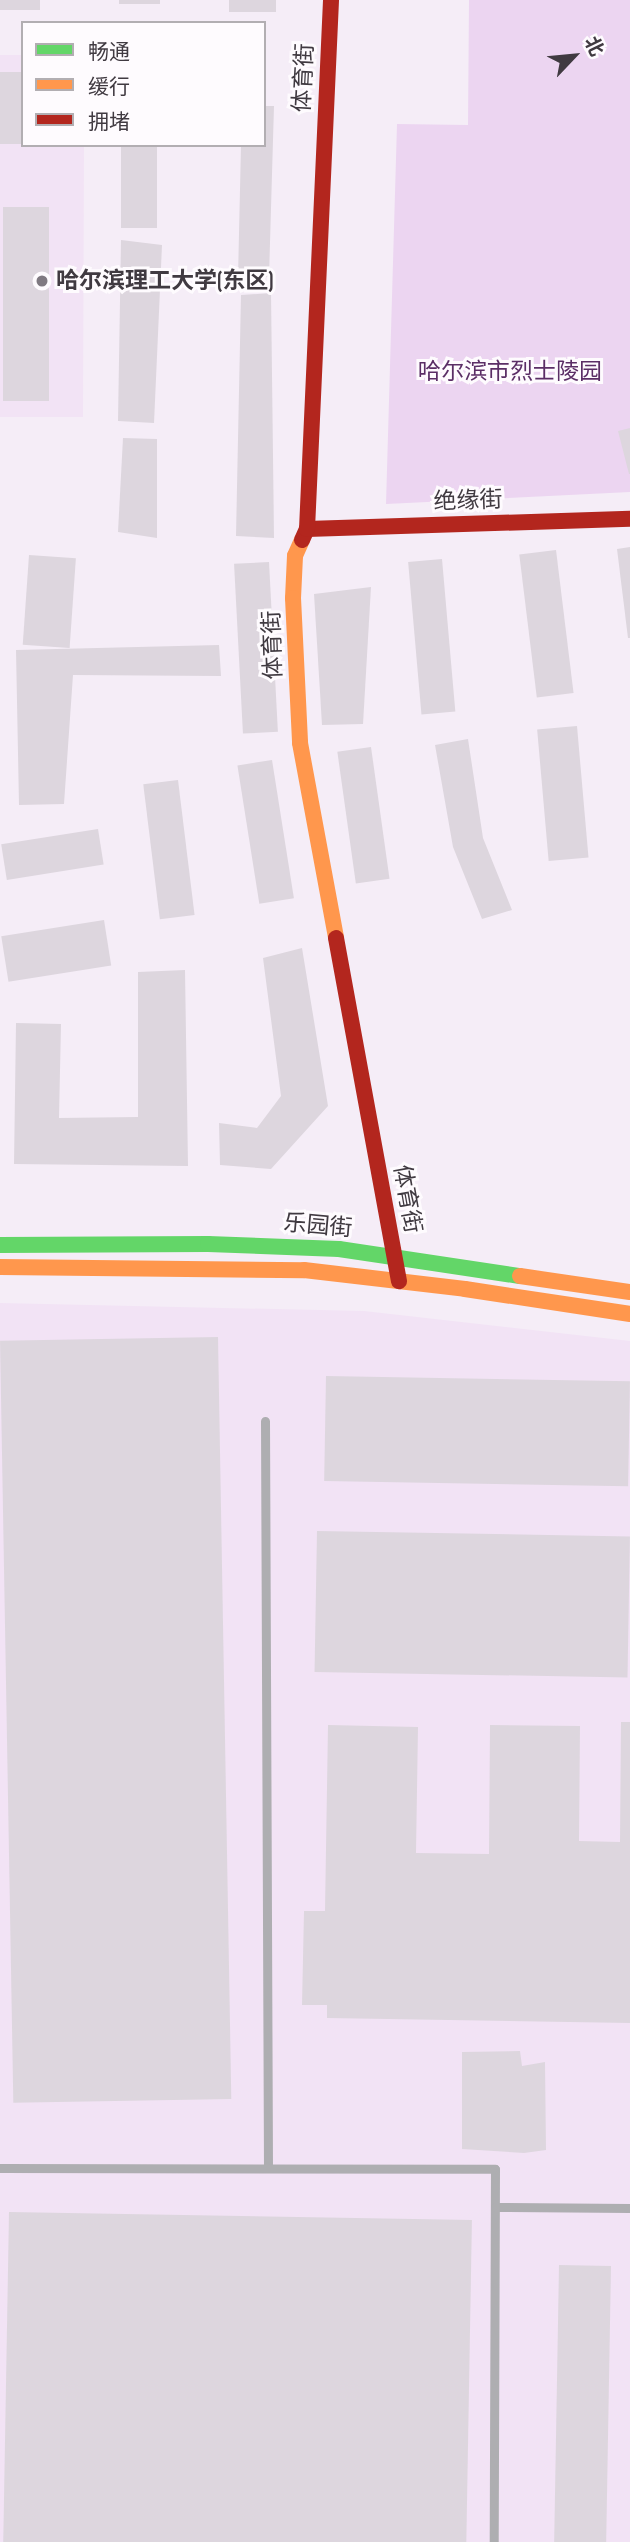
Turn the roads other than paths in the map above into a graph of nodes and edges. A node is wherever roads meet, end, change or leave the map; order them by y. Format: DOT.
graph roads {
  1 [pos="331,0"];
  2 [pos="630,519"];
  3 [pos="307,529"];
  4 [pos="0,1245"];
  5 [pos="395,1256"];
  6 [pos="0,1268"];
  7 [pos="399,1281"];
  8 [pos="630,1292"];
  9 [pos="630,1314"];
  10 [pos="265,1421"];
  11 [pos="268,2166"];
  12 [pos="0,2168"];
  13 [pos="495,2207"];
  14 [pos="630,2208"];
  15 [pos="494,2542"];
  1 -- 3 [label="street, 体育街"];
  2 -- 3 [label="street, 绝缘街"];
  3 -- 5 [label="street, 体育街"];
  4 -- 5 [label="street, 乐园街"];
  5 -- 7 [label="street, 体育街"];
  5 -- 8 [label="street, 乐园街"];
  6 -- 7 [label="street, 乐园街"];
  7 -- 9 [label="street, 乐园街"];
  10 -- 11 [label="lane"];
  11 -- 12 [label="lane"];
  11 -- 13 [label="lane"];
  13 -- 14 [label="lane"];
  13 -- 15 [label="lane"];
}
